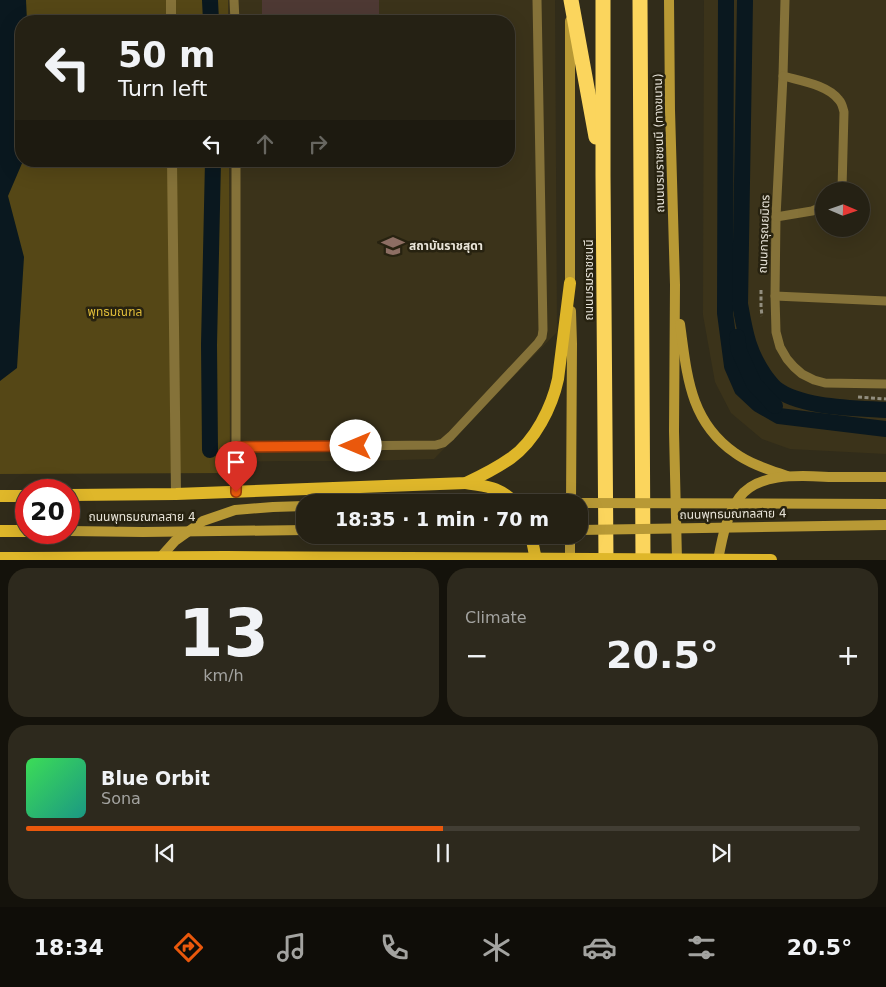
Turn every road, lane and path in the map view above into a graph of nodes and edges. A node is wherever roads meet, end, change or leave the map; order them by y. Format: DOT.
graph roads {
  1 [pos="171,0"];
  2 [pos="234,0"];
  3 [pos="537,0"];
  4 [pos="570,0"];
  5 [pos="603,0"];
  6 [pos="640,0"];
  7 [pos="669,0"];
  8 [pos="785,0"];
  9 [pos="171,15"];
  10 [pos="235,15"];
  11 [pos="783,76"];
  12 [pos="172,167"];
  13 [pos="236,167"];
  14 [pos="603,176"];
  15 [pos="842,182"];
  16 [pos="815,210"];
  17 [pos="776,217"];
  18 [pos="570,284"];
  19 [pos="675,285"];
  20 [pos="775,296"];
  21 [pos="886,301"];
  22 [pos="886,384"];
  23 [pos="237,447"];
  24 [pos="787,476"];
  25 [pos="886,477"];
  26 [pos="466,483"];
  27 [pos="236,492"];
  28 [pos="176,494"];
  29 [pos="504,494"];
  30 [pos="571,494"];
  31 [pos="80,495"];
  32 [pos="0,496"];
  33 [pos="15,496"];
  34 [pos="588,503"];
  35 [pos="886,504"];
  36 [pos="296,506"];
  37 [pos="886,525"];
  38 [pos="296,530"];
  39 [pos="588,530"];
  40 [pos="0,531"];
  41 [pos="15,531"];
  42 [pos="80,531"];
  43 [pos="533,544"];
  44 [pos="570,544"];
  45 [pos="0,558"];
  46 [pos="158,560"];
  47 [pos="536,560"];
  48 [pos="570,560"];
  49 [pos="606,560"];
  50 [pos="643,560"];
  51 [pos="677,560"];
  52 [pos="718,560"];
  53 [pos="771,560"];
  1 -- 9 [label="street"];
  2 -- 10 [label="lane"];
  3 -- 23 [label="lane"];
  4 -- 14 [label="highway"];
  4 -- 18 [label="main road"];
  5 -- 14 [label="highway, ถนนบรมราชชนนี"];
  6 -- 50 [label="highway"];
  7 -- 19 [label="main road, ถนนบรมราชชนนี (ทางขนาน)"];
  8 -- 11 [label="lane, ถนนการุณยมิตร"];
  11 -- 15 [label="lane"];
  11 -- 17 [label="lane, ถนนการุณยมิตร"];
  12 -- 28 [label="street"];
  13 -- 23 [label="lane"];
  14 -- 49 [label="highway, ถนนบรมราชชนนี"];
  16 -- 17 [label="lane"];
  17 -- 20 [label="lane, ถนนการุณยมิตร"];
  18 -- 26 [label="main road"];
  18 -- 30 [label="main road"];
  19 -- 24 [label="main road"];
  19 -- 51 [label="main road"];
  20 -- 21 [label="lane"];
  20 -- 22 [label="lane, ถนนการุณยมิตร"];
  23 -- 27 [label="lane"];
  24 -- 25 [label="main road"];
  24 -- 52 [label="main road"];
  26 -- 27 [label="main road"];
  26 -- 29 [label="main road"];
  27 -- 28 [label="main road"];
  28 -- 31 [label="main road"];
  32 -- 33 [label="main road"];
  34 -- 35 [label="main road, bridge"];
  36 -- 46 [label="main road, bridge"];
  37 -- 39 [label="main road, ถนนพุทธมณฑลสาย 4, bridge"];
  38 -- 42 [label="main road, ถนนพุทธมณฑลสาย 4, bridge"];
  40 -- 41 [label="main road"];
  43 -- 47 [label="main road"];
  44 -- 48 [label="main road"];
  45 -- 53 [label="main road, bridge"];
}
